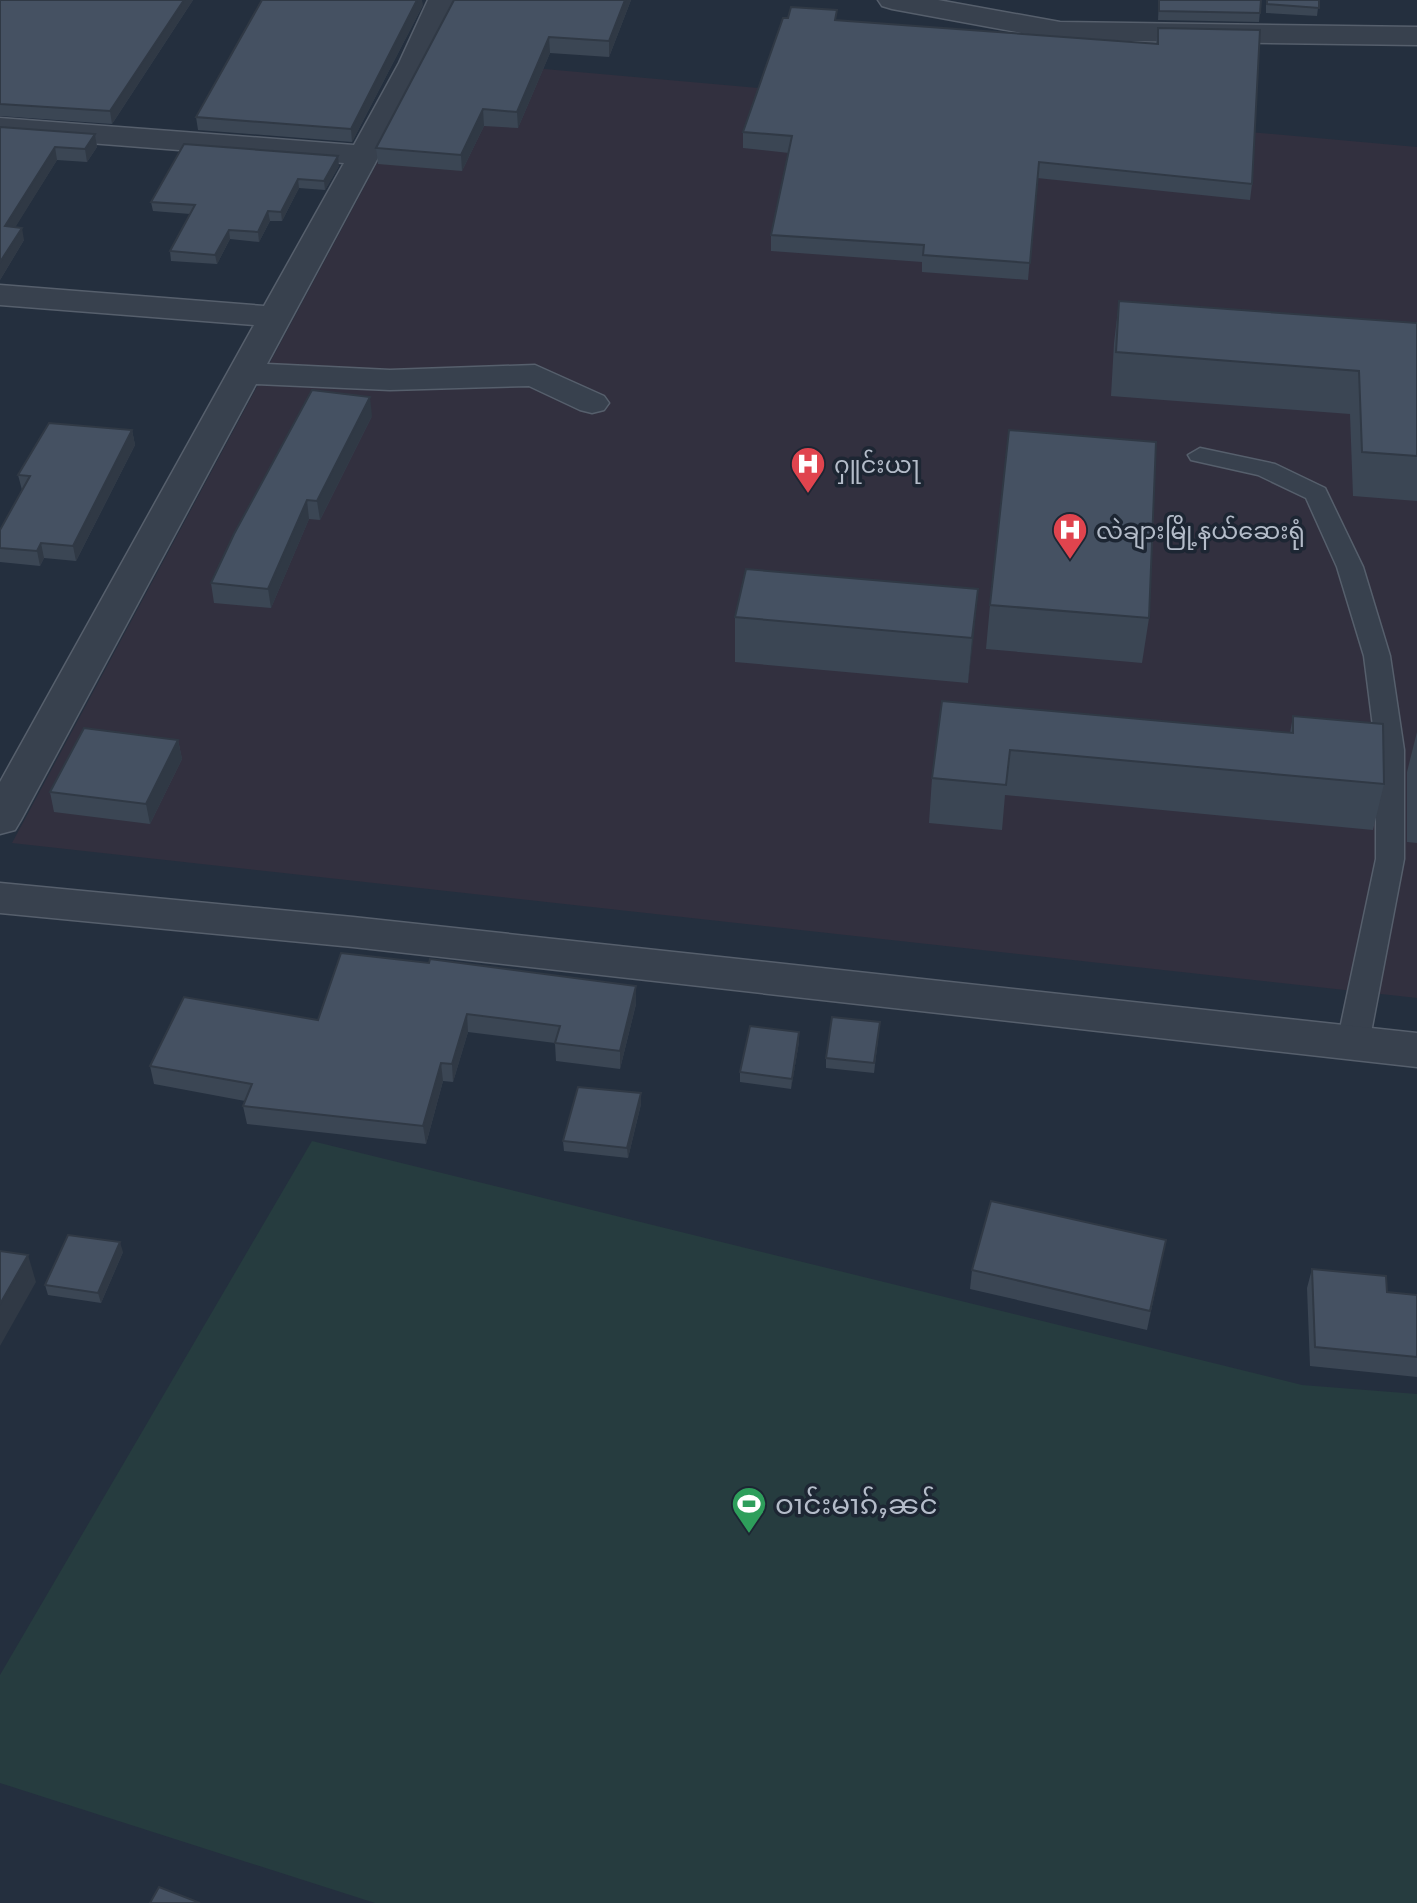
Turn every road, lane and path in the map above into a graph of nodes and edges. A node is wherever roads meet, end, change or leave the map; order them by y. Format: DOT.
graph roads {
  1 [pos="442,0"];
  2 [pos="892,0"];
  3 [pos="1417,36"];
  4 [pos="0,127"];
  5 [pos="361,155"];
  6 [pos="0,295"];
  7 [pos="275,317"];
  8 [pos="244,373"];
  9 [pos="592,403"];
  10 [pos="1200,455"];
  11 [pos="0,820"];
  12 [pos="0,898"];
  13 [pos="1353,1043"];
  14 [pos="1417,1050"];
  1 -- 5 [label="street"];
  2 -- 3 [label="street"];
  4 -- 5 [label="street"];
  5 -- 7 [label="street"];
  6 -- 7 [label="street"];
  7 -- 8 [label="street"];
  8 -- 9 [label="street"];
  8 -- 11 [label="street"];
  10 -- 13 [label="lane"];
  12 -- 13 [label="street"];
  13 -- 14 [label="street"];
}
